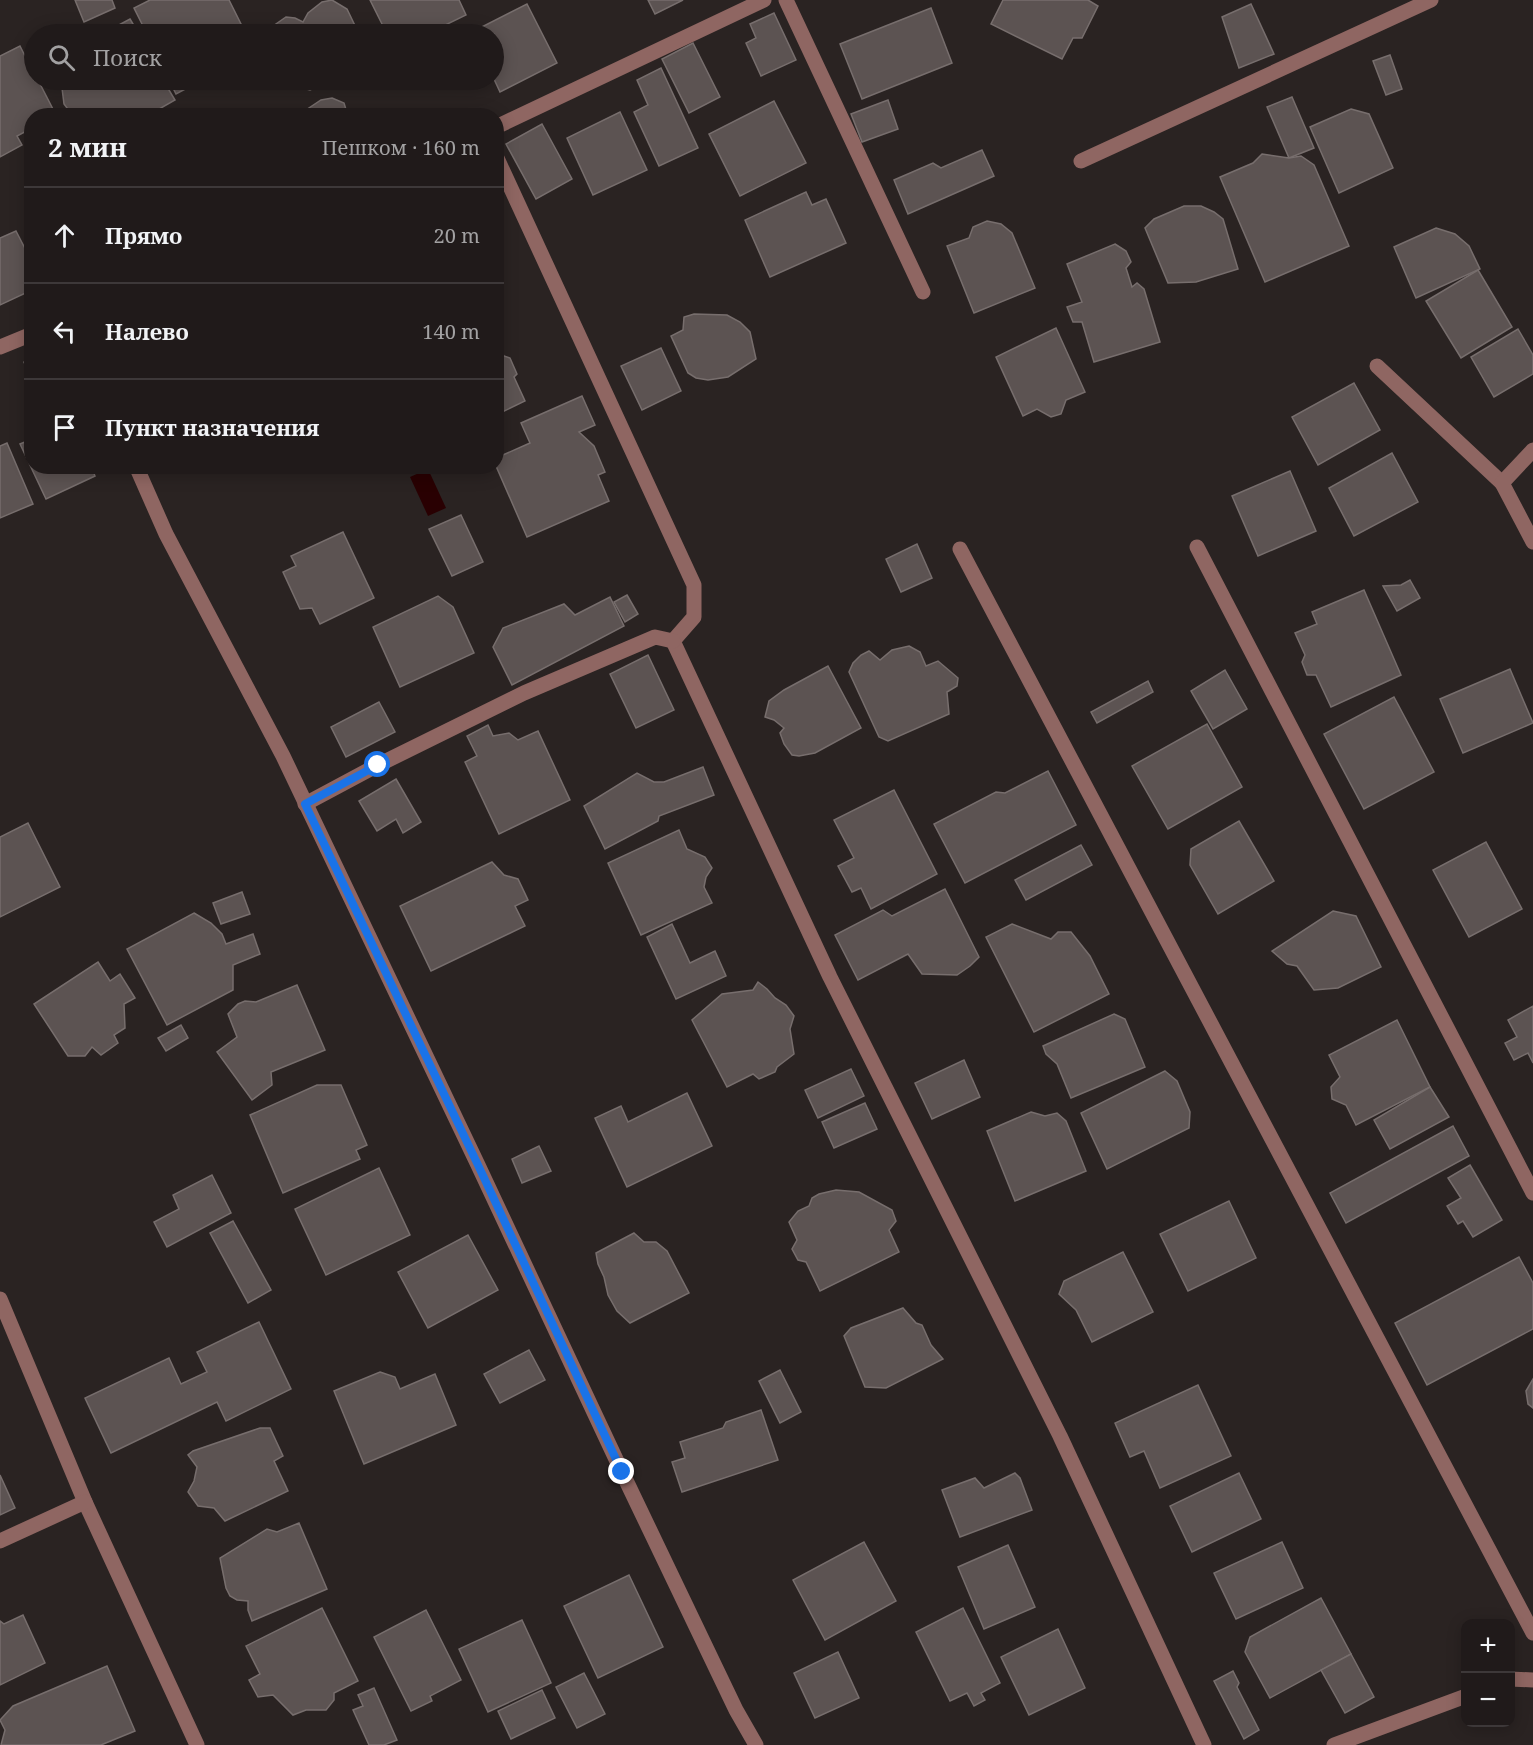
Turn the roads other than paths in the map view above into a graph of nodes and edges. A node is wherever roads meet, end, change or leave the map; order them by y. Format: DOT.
graph roads {
  1 [pos="764,0"];
  2 [pos="786,0"];
  3 [pos="1431,0"];
  4 [pos="504,123"];
  5 [pos="1081,161"];
  6 [pos="504,173"];
  7 [pos="924,292"];
  8 [pos="24,337"];
  9 [pos="0,347"];
  10 [pos="1377,366"];
  11 [pos="1533,450"];
  12 [pos="140,474"];
  13 [pos="1502,483"];
  14 [pos="1533,542"];
  15 [pos="1197,547"];
  16 [pos="960,549"];
  17 [pos="673,641"];
  18 [pos="305,804"];
  19 [pos="1533,1194"];
  20 [pos="0,1299"];
  21 [pos="85,1502"];
  22 [pos="0,1541"];
  23 [pos="1533,1633"];
  24 [pos="1515,1678"];
  25 [pos="1533,1680"];
  26 [pos="1461,1698"];
  27 [pos="197,1745"];
  28 [pos="756,1745"];
  29 [pos="1204,1745"];
  30 [pos="1334,1745"];
  1 -- 4 [label="street"];
  2 -- 7 [label="street"];
  3 -- 5 [label="street"];
  6 -- 17 [label="street"];
  8 -- 9 [label="street"];
  10 -- 13 [label="street"];
  11 -- 13 [label="street"];
  12 -- 18 [label="street"];
  13 -- 14 [label="street"];
  15 -- 19 [label="street"];
  16 -- 23 [label="street"];
  17 -- 18 [label="street"];
  17 -- 29 [label="street"];
  18 -- 28 [label="street"];
  20 -- 21 [label="street"];
  21 -- 22 [label="street"];
  21 -- 27 [label="street"];
  24 -- 25 [label="street"];
  26 -- 30 [label="street"];
}
